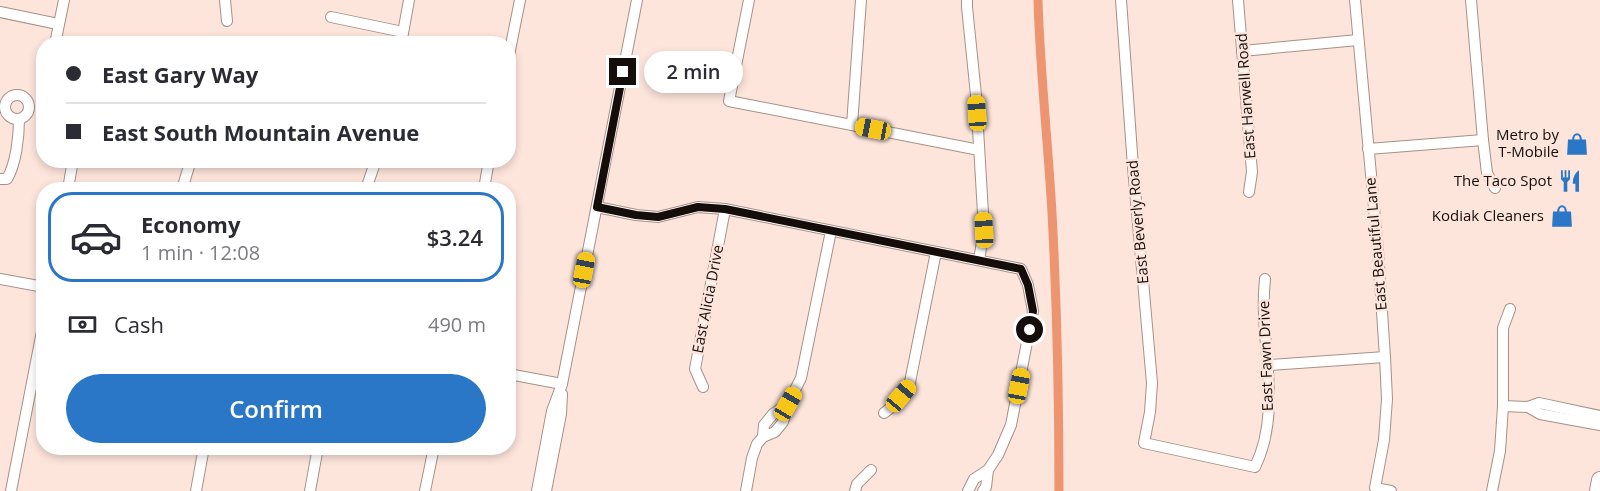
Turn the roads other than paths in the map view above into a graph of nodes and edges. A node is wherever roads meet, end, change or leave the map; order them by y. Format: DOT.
graph roads {
  1 [pos="64,0"];
  2 [pos="225,0"];
  3 [pos="409,0"];
  4 [pos="520,0"];
  5 [pos="637,0"];
  6 [pos="749,0"];
  7 [pos="861,0"];
  8 [pos="967,0"];
  9 [pos="1121,0"];
  10 [pos="1238,0"];
  11 [pos="1355,0"];
  12 [pos="1471,0"];
  13 [pos="0,12"];
  14 [pos="331,17"];
  15 [pos="227,21"];
  16 [pos="58,24"];
  17 [pos="56,36"];
  18 [pos="395,36"];
  19 [pos="402,36"];
  20 [pos="513,36"];
  21 [pos="1358,40"];
  22 [pos="1242,51"];
  23 [pos="19,119"];
  24 [pos="852,125"];
  25 [pos="1483,140"];
  26 [pos="1368,149"];
  27 [pos="979,150"];
  28 [pos="4,179"];
  29 [pos="1495,188"];
  30 [pos="1249,192"];
  31 [pos="597,207"];
  32 [pos="725,209"];
  33 [pos="831,231"];
  34 [pos="936,252"];
  35 [pos="979,260"];
  36 [pos="0,279"];
  37 [pos="1265,279"];
  38 [pos="36,286"];
  39 [pos="1510,309"];
  40 [pos="1385,357"];
  41 [pos="36,362"];
  42 [pos="1269,365"];
  43 [pos="516,375"];
  44 [pos="562,384"];
  45 [pos="704,387"];
  46 [pos="1503,406"];
  47 [pos="884,413"];
  48 [pos="1564,413"];
  49 [pos="1600,416"];
  50 [pos="1600,425"];
  51 [pos="203,455"];
  52 [pos="317,455"];
  53 [pos="432,455"];
  54 [pos="1255,467"];
  55 [pos="871,470"];
  56 [pos="988,470"];
  57 [pos="1600,480"];
  58 [pos="11,491"];
  59 [pos="196,491"];
  60 [pos="310,491"];
  61 [pos="425,491"];
  62 [pos="537,491"];
  63 [pos="546,491"];
  64 [pos="746,491"];
  65 [pos="855,491"];
  66 [pos="968,491"];
  67 [pos="983,491"];
  68 [pos="1391,491"];
  69 [pos="1492,491"];
  70 [pos="1598,491"];
  1 -- 16 [label="street"];
  2 -- 15 [label="street"];
  3 -- 19 [label="street"];
  4 -- 20 [label="street"];
  5 -- 31 [label="street"];
  6 -- 24 [label="street"];
  7 -- 24 [label="street"];
  8 -- 27 [label="street"];
  9 -- 54 [label="street, East Beverly Road"];
  10 -- 22 [label="street, East Harwell Road"];
  11 -- 21 [label="street, East Beautiful Lane"];
  12 -- 25 [label="street"];
  13 -- 16 [label="street"];
  14 -- 18 [label="street"];
  16 -- 17 [label="street"];
  21 -- 22 [label="street"];
  21 -- 26 [label="street, East Beautiful Lane"];
  22 -- 30 [label="street, East Harwell Road"];
  23 -- 28 [label="street"];
  24 -- 27 [label="street"];
  25 -- 26 [label="street"];
  25 -- 29 [label="street"];
  26 -- 40 [label="street, East Beautiful Lane"];
  27 -- 35 [label="street"];
  31 -- 32 [label="street"];
  31 -- 44 [label="street"];
  32 -- 33 [label="street"];
  32 -- 45 [label="street, East Alicia Drive"];
  33 -- 34 [label="street"];
  33 -- 64 [label="street"];
  34 -- 35 [label="street"];
  34 -- 47 [label="street"];
  35 -- 56 [label="street"];
  36 -- 38 [label="street"];
  37 -- 42 [label="street, East Fawn Drive"];
  39 -- 46 [label="street"];
  40 -- 42 [label="street"];
  40 -- 68 [label="street, East Beautiful Lane"];
  41 -- 58 [label="street"];
  42 -- 54 [label="street, East Fawn Drive"];
  43 -- 44 [label="street"];
  44 -- 62 [label="street"];
  44 -- 63 [label="street"];
  46 -- 48 [label="street"];
  46 -- 69 [label="street"];
  48 -- 49 [label="street"];
  48 -- 50 [label="street"];
  51 -- 59 [label="street"];
  52 -- 60 [label="street"];
  53 -- 61 [label="street"];
  55 -- 65 [label="street"];
  56 -- 66 [label="street"];
  56 -- 67 [label="street"];
  57 -- 70 [label="main road"];
}
